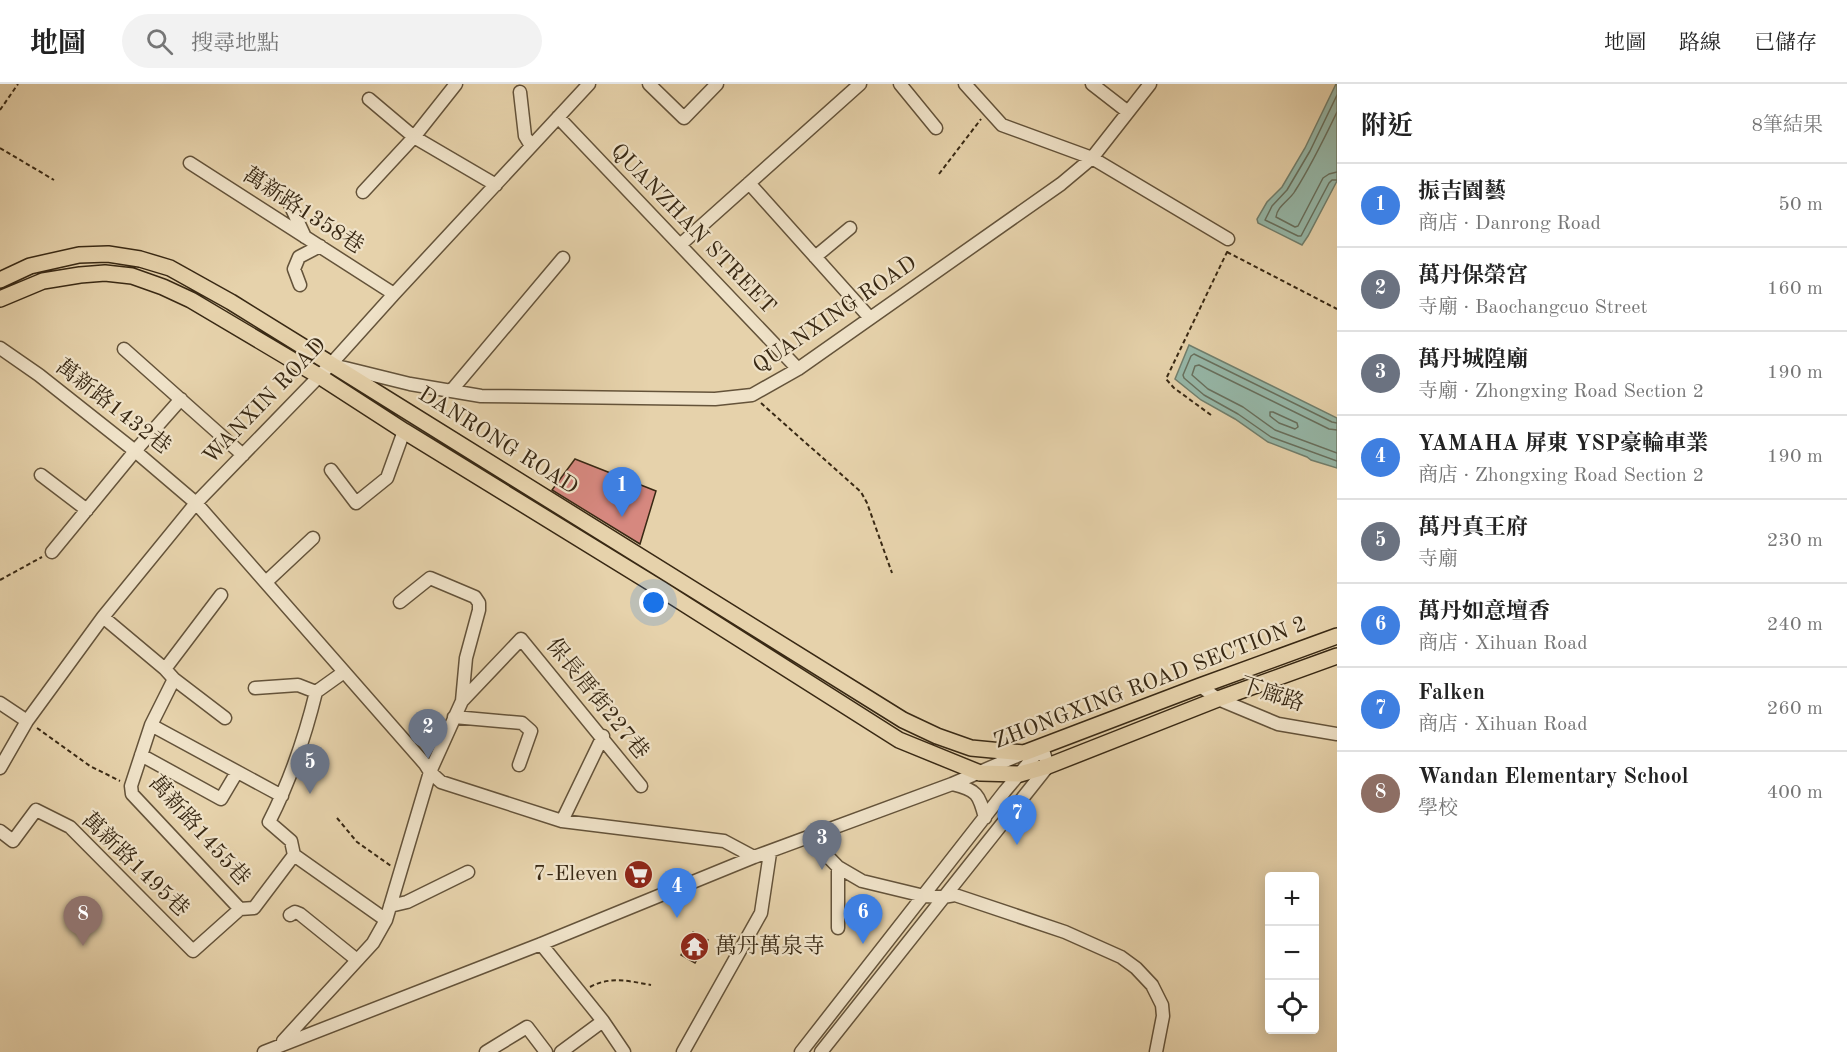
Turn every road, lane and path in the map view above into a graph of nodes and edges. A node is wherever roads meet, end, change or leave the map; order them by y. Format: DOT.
graph roads {
  1 [pos="18,84"];
  2 [pos="456,84"];
  3 [pos="589,84"];
  4 [pos="649,84"];
  5 [pos="717,84"];
  6 [pos="860,84"];
  7 [pos="900,84"];
  8 [pos="965,84"];
  9 [pos="1092,84"];
  10 [pos="1150,84"];
  11 [pos="520,92"];
  12 [pos="369,99"];
  13 [pos="988,109"];
  14 [pos="0,110"];
  15 [pos="1128,112"];
  16 [pos="558,117"];
  17 [pos="936,128"];
  18 [pos="414,138"];
  19 [pos="531,146"];
  20 [pos="0,148"];
  21 [pos="1092,158"];
  22 [pos="190,163"];
  23 [pos="939,174"];
  24 [pos="54,180"];
  25 [pos="749,183"];
  26 [pos="496,185"];
  27 [pos="363,192"];
  28 [pos="287,198"];
  29 [pos="850,228"];
  30 [pos="305,237"];
  31 [pos="1228,239"];
  32 [pos="680,245"];
  33 [pos="320,246"];
  34 [pos="1227,252"];
  35 [pos="815,257"];
  36 [pos="563,258"];
  37 [pos="0,280"];
  38 [pos="300,285"];
  39 [pos="394,294"];
  40 [pos="0,299"];
  41 [pos="1337,309"];
  42 [pos="870,318"];
  43 [pos="0,348"];
  44 [pos="124,349"];
  45 [pos="331,364"];
  46 [pos="798,369"];
  47 [pos="319,376"];
  48 [pos="451,391"];
  49 [pos="752,395"];
  50 [pos="181,399"];
  51 [pos="1211,415"];
  52 [pos="404,431"];
  53 [pos="135,451"];
  54 [pos="243,455"];
  55 [pos="331,470"];
  56 [pos="41,475"];
  57 [pos="196,503"];
  58 [pos="87,510"];
  59 [pos="314,538"];
  60 [pos="52,552"];
  61 [pos="892,573"];
  62 [pos="669,574"];
  63 [pos="0,580"];
  64 [pos="266,582"];
  65 [pos="660,589"];
  66 [pos="221,595"];
  67 [pos="400,602"];
  68 [pos="103,617"];
  69 [pos="1337,636"];
  70 [pos="1337,656"];
  71 [pos="165,669"];
  72 [pos="344,672"];
  73 [pos="174,679"];
  74 [pos="1200,686"];
  75 [pos="255,688"];
  76 [pos="316,692"];
  77 [pos="1218,699"];
  78 [pos="462,701"];
  79 [pos="0,703"];
  80 [pos="454,717"];
  81 [pos="225,718"];
  82 [pos="27,721"];
  83 [pos="151,725"];
  84 [pos="1337,734"];
  85 [pos="603,736"];
  86 [pos="1042,747"];
  87 [pos="1024,753"];
  88 [pos="141,755"];
  89 [pos="519,765"];
  90 [pos="1048,766"];
  91 [pos="0,768"];
  92 [pos="237,772"];
  93 [pos="430,772"];
  94 [pos="980,773"];
  95 [pos="1020,774"];
  96 [pos="952,784"];
  97 [pos="131,786"];
  98 [pos="641,786"];
  99 [pos="282,796"];
  100 [pos="337,818"];
  101 [pos="985,818"];
  102 [pos="562,821"];
  103 [pos="0,831"];
  104 [pos="810,838"];
  105 [pos="770,852"];
  106 [pos="294,855"];
  107 [pos="754,857"];
  108 [pos="838,867"];
  109 [pos="468,872"];
  110 [pos="400,873"];
  111 [pos="924,896"];
  112 [pos="943,897"];
  113 [pos="390,906"];
  114 [pos="240,909"];
  115 [pos="290,915"];
  116 [pos="386,920"];
  117 [pos="838,928"];
  118 [pos="541,945"];
  119 [pos="357,960"];
  120 [pos="651,985"];
  121 [pos="580,993"];
  122 [pos="603,1021"];
  123 [pos="280,1044"];
  124 [pos="264,1052"];
  125 [pos="486,1052"];
  126 [pos="546,1052"];
  127 [pos="561,1052"];
  128 [pos="624,1052"];
  129 [pos="683,1052"];
  130 [pos="801,1052"];
  131 [pos="821,1052"];
  132 [pos="1156,1052"];
  1 -- 14 [label="path"];
  2 -- 18 [label="street"];
  3 -- 16 [label="street, WANXIN ROAD"];
  4 -- 5 [label="street"];
  6 -- 25 [label="street"];
  7 -- 17 [label="street"];
  8 -- 13 [label="street"];
  9 -- 15 [label="street"];
  10 -- 15 [label="street, QUANXING ROAD"];
  11 -- 19 [label="street"];
  12 -- 18 [label="street"];
  13 -- 21 [label="street"];
  13 -- 23 [label="path"];
  15 -- 21 [label="street, QUANXING ROAD"];
  16 -- 19 [label="street, WANXIN ROAD"];
  16 -- 32 [label="street, QUANZHAN STREET"];
  18 -- 26 [label="street"];
  18 -- 27 [label="street"];
  19 -- 26 [label="street, WANXIN ROAD"];
  20 -- 24 [label="path"];
  21 -- 31 [label="street"];
  21 -- 42 [label="street, QUANXING ROAD"];
  22 -- 30 [label="street, 萬新路1358巷"];
  25 -- 32 [label="street"];
  25 -- 35 [label="street"];
  26 -- 39 [label="street, WANXIN ROAD"];
  28 -- 30 [label="street"];
  29 -- 35 [label="street"];
  30 -- 33 [label="street, 萬新路1358巷"];
  31 -- 34 [label="path"];
  32 -- 46 [label="street, QUANZHAN STREET"];
  33 -- 38 [label="street"];
  33 -- 39 [label="street, 萬新路1358巷"];
  34 -- 41 [label="path"];
  34 -- 51 [label="path"];
  35 -- 42 [label="street"];
  36 -- 48 [label="street"];
  37 -- 45 [label="main road, DANRONG ROAD"];
  39 -- 45 [label="street, WANXIN ROAD"];
  40 -- 47 [label="main road, DANRONG ROAD"];
  42 -- 46 [label="street, QUANXING ROAD"];
  43 -- 53 [label="street, 萬新路1432巷"];
  44 -- 50 [label="street"];
  45 -- 47 [label="street, WANXIN ROAD"];
  45 -- 48 [label="street, QUANXING ROAD"];
  45 -- 62 [label="main road, DANRONG ROAD"];
  46 -- 49 [label="street, QUANXING ROAD"];
  47 -- 52 [label="main road, DANRONG ROAD"];
  47 -- 54 [label="street, WANXIN ROAD"];
  48 -- 49 [label="street, QUANXING ROAD"];
  49 -- 61 [label="path"];
  50 -- 53 [label="street"];
  50 -- 54 [label="street"];
  52 -- 55 [label="street"];
  52 -- 65 [label="main road, DANRONG ROAD"];
  53 -- 57 [label="street, 萬新路1432巷"];
  53 -- 58 [label="street"];
  54 -- 57 [label="street, WANXIN ROAD"];
  56 -- 58 [label="street"];
  57 -- 64 [label="street, 萬新路1432巷"];
  57 -- 68 [label="street, WANXIN ROAD"];
  58 -- 60 [label="street"];
  59 -- 64 [label="street"];
  60 -- 63 [label="path"];
  62 -- 65 [label="main road"];
  62 -- 87 [label="main road, DANRONG ROAD"];
  64 -- 72 [label="street, 萬新路1432巷"];
  65 -- 94 [label="main road, DANRONG ROAD"];
  66 -- 71 [label="street"];
  67 -- 78 [label="street"];
  68 -- 71 [label="street"];
  68 -- 82 [label="street, WANXIN ROAD"];
  69 -- 74 [label="main road, ZHONGXING ROAD SECTION 2"];
  70 -- 77 [label="main road, ZHONGXING ROAD SECTION 2"];
  71 -- 73 [label="street"];
  72 -- 76 [label="street"];
  72 -- 93 [label="street, 萬新路1432巷"];
  73 -- 81 [label="street"];
  73 -- 83 [label="street"];
  74 -- 77 [label="street, 下廍路"];
  74 -- 86 [label="main road, ZHONGXING ROAD SECTION 2"];
  75 -- 76 [label="street"];
  76 -- 99 [label="street"];
  77 -- 84 [label="street, 下廍路"];
  77 -- 90 [label="main road, ZHONGXING ROAD SECTION 2"];
  78 -- 80 [label="street"];
  78 -- 85 [label="street, 保長厝街227巷"];
  79 -- 82 [label="street"];
  80 -- 89 [label="street"];
  80 -- 93 [label="street"];
  82 -- 91 [label="street, WANXIN ROAD"];
  82 -- 97 [label="path, 萬新路1455巷"];
  83 -- 88 [label="street"];
  83 -- 92 [label="street"];
  85 -- 98 [label="street, 保長厝街227巷"];
  85 -- 102 [label="street"];
  86 -- 87 [label="main road, ZHONGXING ROAD SECTION 2"];
  86 -- 90 [label="street"];
  86 -- 95 [label="street"];
  87 -- 94 [label="street, ZHONGXING ROAD SECTION 2"];
  88 -- 92 [label="street"];
  88 -- 97 [label="street"];
  90 -- 95 [label="main road, ZHONGXING ROAD SECTION 2"];
  90 -- 112 [label="street"];
  92 -- 99 [label="street"];
  93 -- 102 [label="street"];
  93 -- 110 [label="street"];
  94 -- 95 [label="main road, ZHONGXING ROAD SECTION 2"];
  94 -- 96 [label="street, ZHONGXING ROAD SECTION 2"];
  95 -- 101 [label="street"];
  96 -- 101 [label="street"];
  96 -- 104 [label="street, ZHONGXING ROAD SECTION 2"];
  97 -- 114 [label="street, 萬新路1455巷"];
  99 -- 106 [label="street"];
  100 -- 110 [label="path"];
  101 -- 111 [label="street"];
  102 -- 107 [label="street"];
  103 -- 114 [label="street, 萬新路1495巷"];
  104 -- 105 [label="street, ZHONGXING ROAD SECTION 2"];
  104 -- 108 [label="street"];
  105 -- 107 [label="street, ZHONGXING ROAD SECTION 2"];
  105 -- 129 [label="street"];
  106 -- 114 [label="street, 萬新路1455巷"];
  106 -- 116 [label="street"];
  107 -- 118 [label="street, ZHONGXING ROAD SECTION 2"];
  108 -- 111 [label="street"];
  108 -- 117 [label="street"];
  109 -- 113 [label="street"];
  110 -- 113 [label="street"];
  111 -- 112 [label="street"];
  111 -- 130 [label="street"];
  112 -- 131 [label="street"];
  112 -- 132 [label="street"];
  113 -- 116 [label="street"];
  115 -- 119 [label="street"];
  116 -- 119 [label="street"];
  118 -- 121 [label="street"];
  118 -- 123 [label="street, ZHONGXING ROAD SECTION 2"];
  119 -- 123 [label="street"];
  120 -- 121 [label="path"];
  121 -- 122 [label="street"];
  122 -- 127 [label="street"];
  122 -- 128 [label="street"];
  123 -- 124 [label="street, ZHONGXING ROAD SECTION 2"];
  125 -- 126 [label="street"];
}
